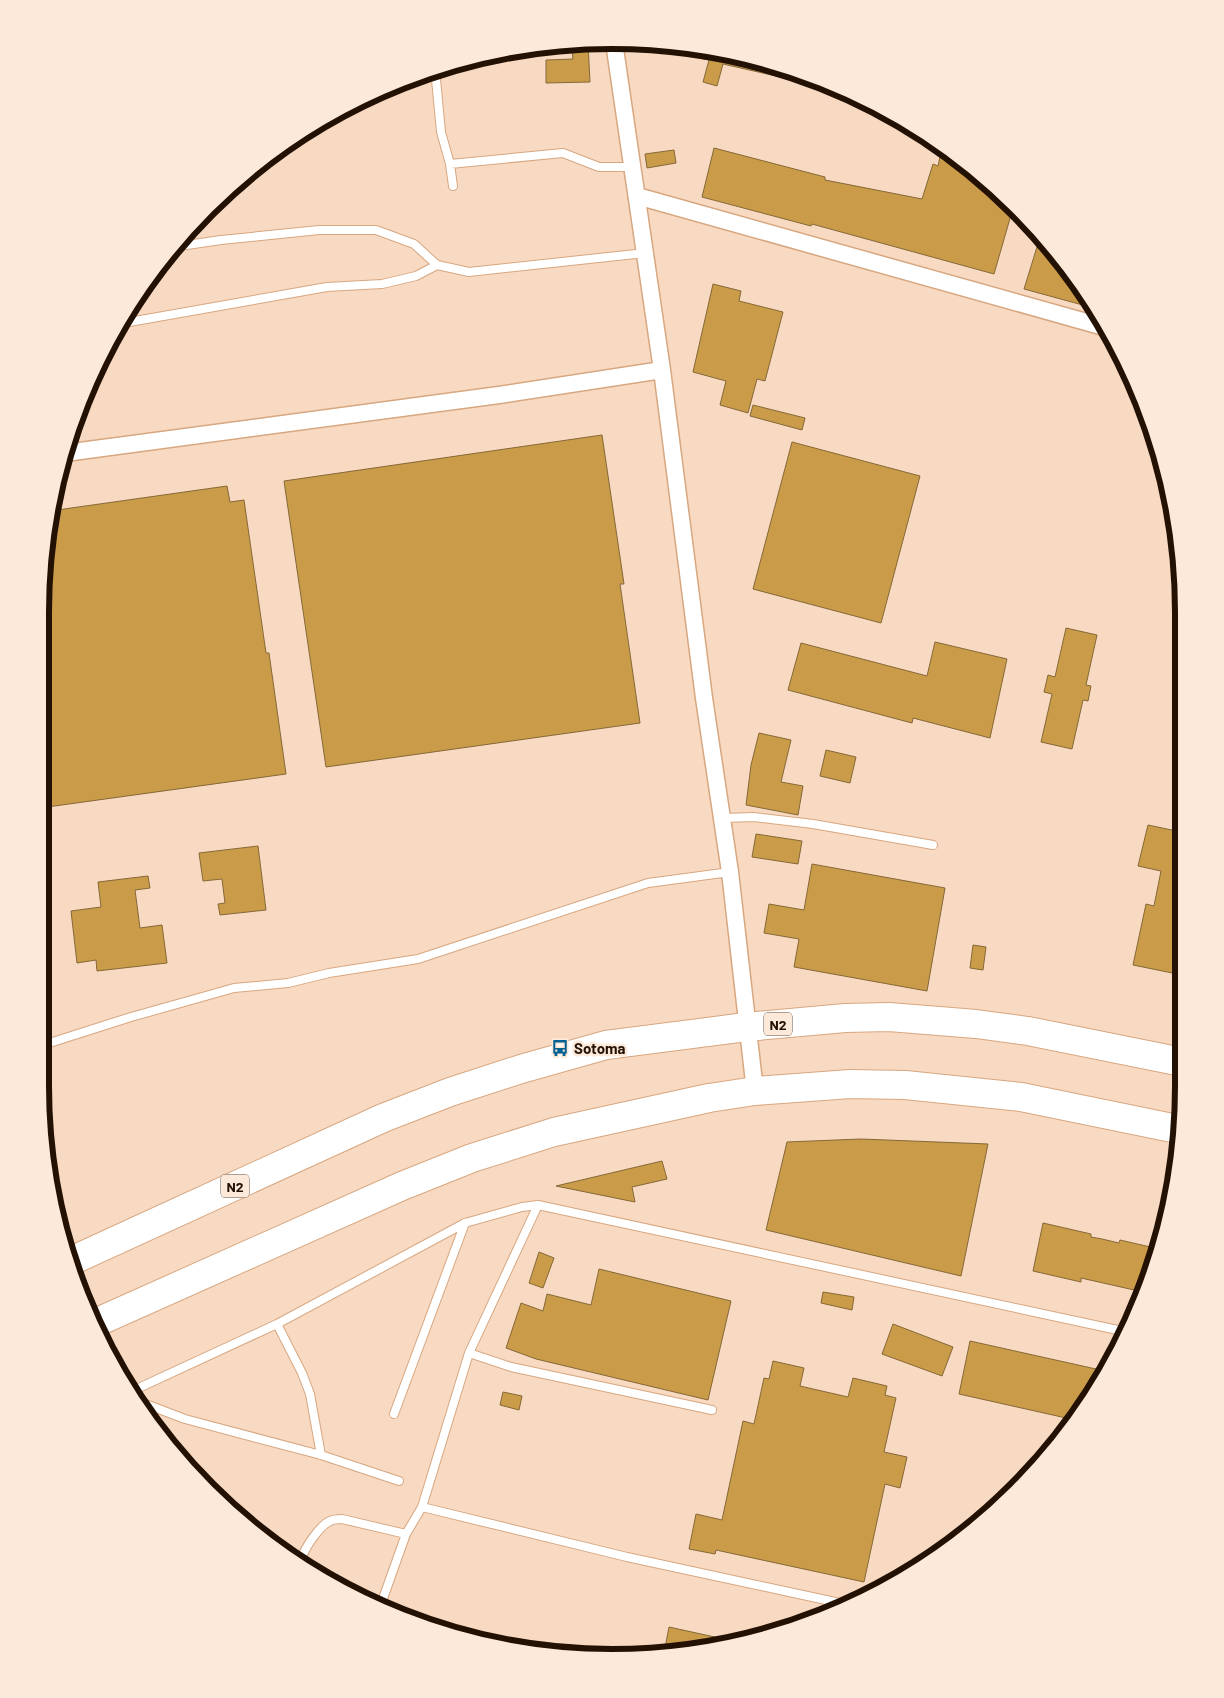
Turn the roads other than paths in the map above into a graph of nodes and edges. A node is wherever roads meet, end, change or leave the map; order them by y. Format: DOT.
graph roads {
  1 [pos="615,49"];
  2 [pos="436,77"];
  3 [pos="450,164"];
  4 [pos="633,167"];
  5 [pos="453,186"];
  6 [pos="637,196"];
  7 [pos="185,245"];
  8 [pos="645,252"];
  9 [pos="437,265"];
  10 [pos="129,322"];
  11 [pos="1097,325"];
  12 [pos="662,370"];
  13 [pos="72,452"];
  14 [pos="722,818"];
  15 [pos="933,845"];
  16 [pos="730,872"];
  17 [pos="746,1027"];
  18 [pos="49,1043"];
  19 [pos="1175,1061"];
  20 [pos="755,1091"];
  21 [pos="1173,1128"];
  22 [pos="538,1205"];
  23 [pos="465,1223"];
  24 [pos="76,1259"];
  25 [pos="101,1321"];
  26 [pos="278,1324"];
  27 [pos="1119,1330"];
  28 [pos="469,1353"];
  29 [pos="137,1389"];
  30 [pos="149,1406"];
  31 [pos="712,1410"];
  32 [pos="394,1414"];
  33 [pos="321,1455"];
  34 [pos="398,1481"];
  35 [pos="422,1506"];
  36 [pos="406,1534"];
  37 [pos="302,1556"];
  38 [pos="383,1600"];
  39 [pos="836,1602"];
  1 -- 4 [label="street"];
  2 -- 3 [label="lane"];
  3 -- 4 [label="lane"];
  3 -- 5 [label="lane"];
  4 -- 6 [label="street"];
  6 -- 8 [label="street"];
  6 -- 11 [label="street"];
  7 -- 9 [label="lane"];
  8 -- 9 [label="lane"];
  8 -- 12 [label="street"];
  9 -- 10 [label="lane"];
  12 -- 13 [label="street"];
  12 -- 14 [label="street"];
  14 -- 15 [label="lane"];
  14 -- 16 [label="street"];
  16 -- 17 [label="street"];
  16 -- 18 [label="lane"];
  17 -- 19 [label="highway, N2"];
  17 -- 20 [label="street"];
  17 -- 24 [label="highway, N2"];
  20 -- 21 [label="highway"];
  20 -- 25 [label="highway"];
  22 -- 23 [label="lane"];
  22 -- 27 [label="lane"];
  22 -- 28 [label="lane"];
  23 -- 26 [label="lane"];
  23 -- 32 [label="lane"];
  26 -- 29 [label="lane"];
  26 -- 33 [label="lane"];
  28 -- 31 [label="lane"];
  28 -- 35 [label="lane"];
  30 -- 33 [label="lane"];
  33 -- 34 [label="lane"];
  35 -- 36 [label="lane"];
  35 -- 39 [label="lane"];
  36 -- 37 [label="lane"];
  36 -- 38 [label="lane"];
}
